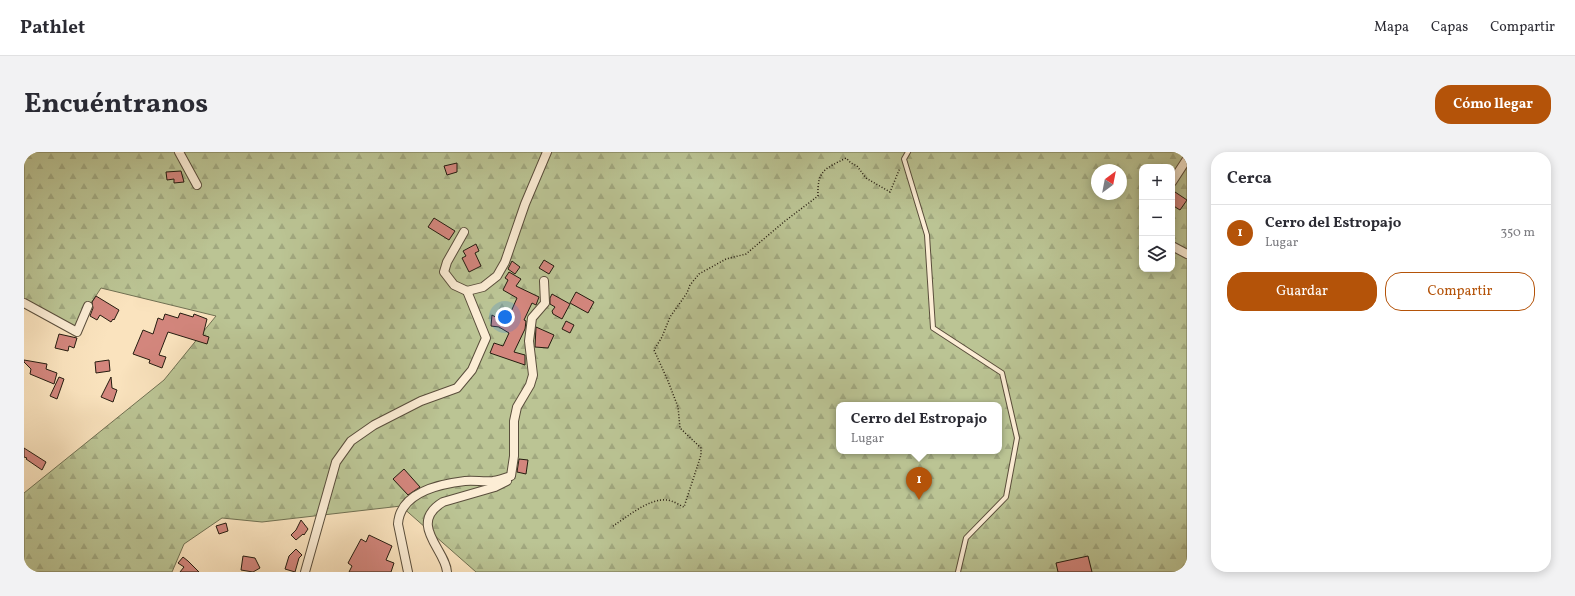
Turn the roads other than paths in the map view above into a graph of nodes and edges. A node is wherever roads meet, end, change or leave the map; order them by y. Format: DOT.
graph roads {
  1 [pos="179,152"];
  2 [pos="547,152"];
  3 [pos="908,152"];
  4 [pos="1187,159"];
  5 [pos="1175,177"];
  6 [pos="197,185"];
  7 [pos="464,232"];
  8 [pos="1175,248"];
  9 [pos="1187,254"];
  10 [pos="544,281"];
  11 [pos="467,291"];
  12 [pos="24,303"];
  13 [pos="88,306"];
  14 [pos="510,476"];
  15 [pos="305,572"];
  16 [pos="408,572"];
  17 [pos="447,572"];
  18 [pos="958,572"];
  1 -- 6 [label="street"];
  2 -- 11 [label="street"];
  3 -- 18 [label="lane"];
  4 -- 5 [label="street"];
  7 -- 11 [label="street"];
  8 -- 9 [label="street"];
  10 -- 14 [label="street"];
  11 -- 15 [label="street"];
  12 -- 13 [label="street"];
  14 -- 16 [label="street"];
  14 -- 17 [label="street"];
}
